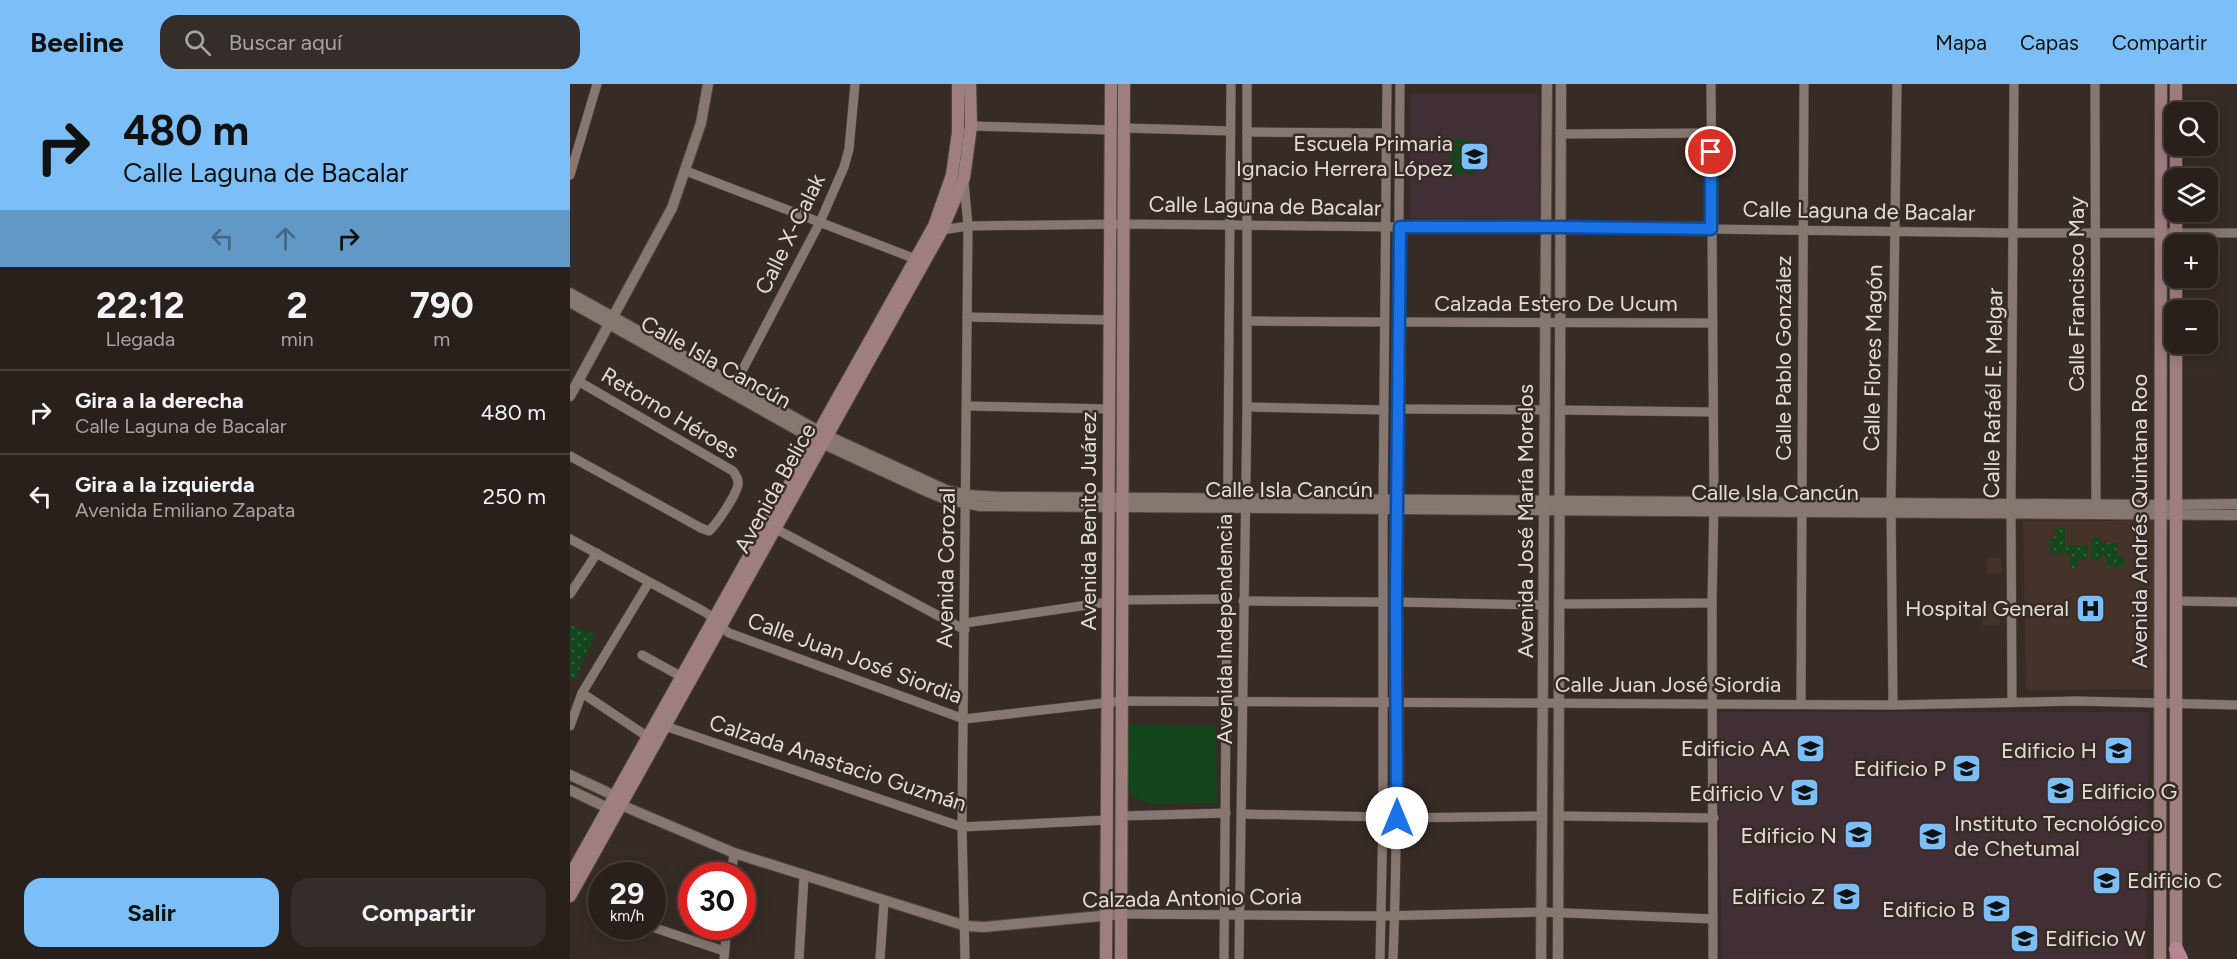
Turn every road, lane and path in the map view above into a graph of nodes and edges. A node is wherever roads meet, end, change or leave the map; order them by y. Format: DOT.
graph roads {
  1 [pos="597,84"];
  2 [pos="708,84"];
  3 [pos="855,84"];
  4 [pos="958,84"];
  5 [pos="970,84"];
  6 [pos="1111,84"];
  7 [pos="1124,84"];
  8 [pos="1230,84"];
  9 [pos="1246,84"];
  10 [pos="1387,84"];
  11 [pos="1400,84"];
  12 [pos="1547,84"];
  13 [pos="1561,84"];
  14 [pos="1711,84"];
  15 [pos="1804,84"];
  16 [pos="1897,84"];
  17 [pos="2014,84"];
  18 [pos="2095,84"];
  19 [pos="2161,84"];
  20 [pos="2176,84"];
  21 [pos="2176,102"];
  22 [pos="970,126"];
  23 [pos="1117,129"];
  24 [pos="1230,131"];
  25 [pos="1247,132"];
  26 [pos="1386,133"];
  27 [pos="1711,133"];
  28 [pos="1560,134"];
  29 [pos="686,171"];
  30 [pos="570,175"];
  31 [pos="963,178"];
  32 [pos="820,222"];
  33 [pos="1124,224"];
  34 [pos="1110,225"];
  35 [pos="968,226"];
  36 [pos="1228,226"];
  37 [pos="1246,226"];
  38 [pos="1386,227"];
  39 [pos="1400,227"];
  40 [pos="1546,227"];
  41 [pos="1560,227"];
  42 [pos="1711,229"];
  43 [pos="942,230"];
  44 [pos="1802,230"];
  45 [pos="1894,230"];
  46 [pos="2096,232"];
  47 [pos="2161,232"];
  48 [pos="2014,233"];
  49 [pos="2237,233"];
  50 [pos="2166,234"];
  51 [pos="2218,235"];
  52 [pos="919,260"];
  53 [pos="570,293"];
  54 [pos="570,302"];
  55 [pos="967,317"];
  56 [pos="1110,320"];
  57 [pos="612,321"];
  58 [pos="1248,321"];
  59 [pos="1384,322"];
  60 [pos="1400,322"];
  61 [pos="1545,322"];
  62 [pos="1560,322"];
  63 [pos="1712,323"];
  64 [pos="2176,354"];
  65 [pos="578,381"];
  66 [pos="733,389"];
  67 [pos="570,396"];
  68 [pos="967,406"];
  69 [pos="1247,407"];
  70 [pos="1109,409"];
  71 [pos="1399,409"];
  72 [pos="1384,410"];
  73 [pos="1545,410"];
  74 [pos="1560,410"];
  75 [pos="1712,412"];
  76 [pos="822,438"];
  77 [pos="570,456"];
  78 [pos="967,499"];
  79 [pos="1109,502"];
  80 [pos="1123,502"];
  81 [pos="1227,503"];
  82 [pos="1245,503"];
  83 [pos="1383,504"];
  84 [pos="1396,504"];
  85 [pos="2237,504"];
  86 [pos="1544,505"];
  87 [pos="2096,505"];
  88 [pos="1559,506"];
  89 [pos="1714,507"];
  90 [pos="1803,507"];
  91 [pos="1891,508"];
  92 [pos="2011,509"];
  93 [pos="2160,510"];
  94 [pos="2176,510"];
  95 [pos="2237,515"];
  96 [pos="776,530"];
  97 [pos="570,539"];
  98 [pos="597,553"];
  99 [pos="649,582"];
  100 [pos="570,594"];
  101 [pos="1227,599"];
  102 [pos="1122,600"];
  103 [pos="1243,601"];
  104 [pos="2176,601"];
  105 [pos="1108,602"];
  106 [pos="1383,602"];
  107 [pos="1396,602"];
  108 [pos="2237,602"];
  109 [pos="1712,603"];
  110 [pos="1544,604"];
  111 [pos="1559,604"];
  112 [pos="718,623"];
  113 [pos="965,627"];
  114 [pos="642,656"];
  115 [pos="682,678"];
  116 [pos="582,693"];
  117 [pos="1122,701"];
  118 [pos="1227,701"];
  119 [pos="1244,701"];
  120 [pos="1383,701"];
  121 [pos="1396,701"];
  122 [pos="1107,702"];
  123 [pos="1543,702"];
  124 [pos="2012,702"];
  125 [pos="2176,702"];
  126 [pos="1559,703"];
  127 [pos="2160,703"];
  128 [pos="1714,704"];
  129 [pos="1801,704"];
  130 [pos="1893,705"];
  131 [pos="2237,705"];
  132 [pos="964,719"];
  133 [pos="570,726"];
  134 [pos="665,726"];
  135 [pos="648,737"];
  136 [pos="570,775"];
  137 [pos="570,790"];
  138 [pos="615,803"];
  139 [pos="1226,813"];
  140 [pos="1242,814"];
  141 [pos="1122,816"];
  142 [pos="1542,816"];
  143 [pos="1558,816"];
  144 [pos="1383,817"];
  145 [pos="1397,818"];
  146 [pos="1714,819"];
  147 [pos="1107,820"];
  148 [pos="962,827"];
  149 [pos="734,853"];
  150 [pos="733,862"];
  151 [pos="570,876"];
  152 [pos="804,876"];
  153 [pos="570,897"];
  154 [pos="884,902"];
  155 [pos="1542,912"];
  156 [pos="1122,914"];
  157 [pos="1224,914"];
  158 [pos="1558,914"];
  159 [pos="1240,915"];
  160 [pos="1380,916"];
  161 [pos="1395,916"];
  162 [pos="1106,917"];
  163 [pos="1713,919"];
  164 [pos="966,926"];
  165 [pos="666,932"];
  166 [pos="726,940"];
  167 [pos="724,955"];
  168 [pos="2178,956"];
  169 [pos="799,959"];
  170 [pos="880,959"];
  171 [pos="965,959"];
  172 [pos="1106,959"];
  173 [pos="1121,959"];
  174 [pos="1224,959"];
  175 [pos="1239,959"];
  176 [pos="1380,959"];
  177 [pos="1394,959"];
  178 [pos="1541,959"];
  179 [pos="1558,959"];
  180 [pos="1713,959"];
  181 [pos="2160,959"];
  1 -- 30 [label="street"];
  2 -- 29 [label="street"];
  3 -- 32 [label="street, Calle X-Calak"];
  4 -- 52 [label="main road, Avenida Belice"];
  5 -- 22 [label="main road, Avenida Belice"];
  6 -- 23 [label="main road, Avenida Benito Juárez"];
  7 -- 23 [label="main road, Avenida Benito Juárez"];
  8 -- 24 [label="street, Avenida Independencia"];
  9 -- 25 [label="street, Avenida Independencia"];
  10 -- 26 [label="street"];
  11 -- 39 [label="street"];
  12 -- 40 [label="street, Avenida José María Morelos"];
  13 -- 28 [label="street, Avenida José María Morelos"];
  14 -- 27 [label="street"];
  15 -- 44 [label="street, Calle Pablo González"];
  16 -- 45 [label="street, Calle Flores Magón"];
  17 -- 48 [label="street, Calle Rafaél E. Melgar"];
  18 -- 46 [label="street, Calle Francisco May"];
  19 -- 47 [label="main road, Avenida Andrés Quintana Roo"];
  20 -- 21 [label="main road"];
  22 -- 23 [label="street"];
  22 -- 31 [label="main road, Avenida Belice"];
  23 -- 24 [label="street"];
  23 -- 33 [label="main road, Avenida Benito Juárez"];
  23 -- 34 [label="main road, Avenida Benito Juárez"];
  24 -- 36 [label="street, Avenida Independencia"];
  25 -- 26 [label="street"];
  25 -- 37 [label="street, Avenida Independencia"];
  26 -- 38 [label="street"];
  27 -- 28 [label="street"];
  27 -- 42 [label="street"];
  28 -- 41 [label="street, Avenida José María Morelos"];
  29 -- 32 [label="street"];
  29 -- 57 [label="street"];
  31 -- 35 [label="street, Avenida Corozal"];
  31 -- 43 [label="main road, Avenida Belice"];
  32 -- 52 [label="street"];
  32 -- 66 [label="street, Calle X-Calak"];
  33 -- 34 [label="street, Calle Laguna de Bacalar"];
  33 -- 36 [label="street, Calle Laguna de Bacalar"];
  33 -- 80 [label="main road, Avenida Benito Juárez"];
  34 -- 35 [label="street, Calle Laguna de Bacalar"];
  34 -- 56 [label="main road, Avenida Benito Juárez"];
  35 -- 43 [label="street, Calle Laguna de Bacalar"];
  35 -- 55 [label="street, Avenida Corozal"];
  36 -- 37 [label="street, Calle Laguna de Bacalar"];
  36 -- 81 [label="street, Avenida Independencia"];
  37 -- 38 [label="street, Calle Laguna de Bacalar"];
  37 -- 58 [label="street, Avenida Independencia"];
  38 -- 39 [label="street, Calle Laguna de Bacalar"];
  38 -- 59 [label="street"];
  39 -- 40 [label="street, Calle Laguna de Bacalar"];
  39 -- 60 [label="street"];
  40 -- 41 [label="street, Calle Laguna de Bacalar"];
  40 -- 61 [label="street, Avenida José María Morelos"];
  41 -- 42 [label="street, Calle Laguna de Bacalar"];
  41 -- 62 [label="street, Avenida José María Morelos"];
  42 -- 44 [label="street, Calle Laguna de Bacalar"];
  42 -- 63 [label="street"];
  43 -- 52 [label="main road, Avenida Belice"];
  44 -- 45 [label="street, Calle Laguna de Bacalar"];
  44 -- 90 [label="street, Calle Pablo González"];
  45 -- 48 [label="street, Calle Laguna de Bacalar"];
  45 -- 91 [label="street, Calle Flores Magón"];
  46 -- 47 [label="street, Calle Laguna de Bacalar"];
  46 -- 48 [label="street, Calle Laguna de Bacalar"];
  46 -- 87 [label="street, Calle Francisco May"];
  47 -- 50 [label="street, Calle Laguna de Bacalar"];
  47 -- 93 [label="main road, Avenida Andrés Quintana Roo"];
  48 -- 92 [label="street, Calle Rafaél E. Melgar"];
  49 -- 51 [label="street, Calle Laguna de Bacalar"];
  52 -- 76 [label="main road, Avenida Belice"];
  53 -- 57 [label="street, Calle Isla Cancún"];
  54 -- 57 [label="street, Calle Isla Cancún"];
  55 -- 56 [label="street"];
  55 -- 68 [label="street, Avenida Corozal"];
  56 -- 70 [label="main road, Avenida Benito Juárez"];
  57 -- 65 [label="street"];
  57 -- 66 [label="street, Calle Isla Cancún"];
  58 -- 59 [label="street"];
  58 -- 69 [label="street, Avenida Independencia"];
  59 -- 72 [label="street"];
  60 -- 61 [label="street, Calzada Estero De Ucum"];
  60 -- 71 [label="street"];
  61 -- 62 [label="street, Calzada Estero De Ucum"];
  61 -- 73 [label="street, Avenida José María Morelos"];
  62 -- 63 [label="street, Calzada Estero De Ucum"];
  62 -- 74 [label="street, Avenida José María Morelos"];
  63 -- 75 [label="street"];
  64 -- 94 [label="main road, Avenida Andrés Quintana Roo"];
  65 -- 67 [label="street"];
  65 -- 77 [label="street, Retorno Héroes"];
  66 -- 76 [label="street, Calle Isla Cancún"];
  68 -- 70 [label="street"];
  68 -- 78 [label="street, Avenida Corozal"];
  69 -- 72 [label="street"];
  69 -- 82 [label="street, Avenida Independencia"];
  70 -- 79 [label="main road, Avenida Benito Juárez"];
  71 -- 73 [label="street"];
  71 -- 84 [label="street"];
  72 -- 83 [label="street"];
  73 -- 86 [label="street, Avenida José María Morelos"];
  74 -- 75 [label="street"];
  74 -- 88 [label="street, Avenida José María Morelos"];
  75 -- 89 [label="street"];
  76 -- 78 [label="street, Calle Isla Cancún"];
  76 -- 96 [label="main road, Avenida Belice"];
  76 -- 112 [label="main road, Avenida Belice"];
  78 -- 79 [label="street, Calle Isla Cancún"];
  78 -- 113 [label="street, Avenida Corozal"];
  79 -- 80 [label="street, Calle Isla Cancún"];
  79 -- 105 [label="main road, Avenida Benito Juárez"];
  80 -- 81 [label="street, Calle Isla Cancún"];
  80 -- 102 [label="main road, Avenida Benito Juárez"];
  81 -- 82 [label="street, Calle Isla Cancún"];
  81 -- 101 [label="street, Avenida Independencia"];
  82 -- 83 [label="street, Calle Isla Cancún"];
  82 -- 103 [label="street, Avenida Independencia"];
  83 -- 84 [label="street, Calle Isla Cancún"];
  83 -- 106 [label="street"];
  84 -- 86 [label="street, Calle Isla Cancún"];
  84 -- 107 [label="street"];
  85 -- 94 [label="street, Calle Isla Cancún"];
  86 -- 88 [label="street, Calle Isla Cancún"];
  86 -- 110 [label="street, Avenida José María Morelos"];
  87 -- 92 [label="street, Calle Isla Cancún"];
  87 -- 93 [label="street, Calle Isla Cancún"];
  88 -- 89 [label="street, Calle Isla Cancún"];
  88 -- 111 [label="street, Avenida José María Morelos"];
  89 -- 90 [label="street, Calle Isla Cancún"];
  89 -- 109 [label="street"];
  90 -- 91 [label="street, Calle Isla Cancún"];
  90 -- 129 [label="street, Calle Pablo González"];
  91 -- 92 [label="street, Calle Isla Cancún"];
  91 -- 130 [label="street, Calle Flores Magón"];
  92 -- 93 [label="street, Calle Isla Cancún"];
  92 -- 124 [label="street, Calle Rafaél E. Melgar"];
  93 -- 94 [label="street, Calle Isla Cancún"];
  93 -- 127 [label="main road, Avenida Andrés Quintana Roo"];
  94 -- 95 [label="street, Calle Isla Cancún"];
  94 -- 104 [label="main road, Avenida Andrés Quintana Roo"];
  96 -- 112 [label="main road, Avenida Belice"];
  96 -- 113 [label="street"];
  97 -- 98 [label="street, Calle Juan José Siordia"];
  98 -- 99 [label="street, Calle Juan José Siordia"];
  98 -- 100 [label="street"];
  99 -- 112 [label="street, Calle Juan José Siordia"];
  99 -- 116 [label="street"];
  101 -- 102 [label="street"];
  101 -- 118 [label="street, Avenida Independencia"];
  102 -- 117 [label="main road, Avenida Benito Juárez"];
  103 -- 106 [label="street"];
  103 -- 119 [label="street, Avenida Independencia"];
  104 -- 108 [label="street"];
  104 -- 125 [label="main road, Avenida Andrés Quintana Roo"];
  105 -- 113 [label="street"];
  105 -- 122 [label="main road, Avenida Benito Juárez"];
  106 -- 120 [label="street"];
  107 -- 110 [label="street"];
  107 -- 121 [label="street"];
  109 -- 111 [label="street"];
  109 -- 128 [label="street"];
  110 -- 123 [label="street, Avenida José María Morelos"];
  111 -- 126 [label="street, Avenida José María Morelos"];
  112 -- 115 [label="main road, Avenida Belice"];
  112 -- 132 [label="street, Calle Juan José Siordia"];
  112 -- 134 [label="main road, Avenida Belice"];
  113 -- 132 [label="street, Avenida Corozal"];
  114 -- 115 [label="street"];
  115 -- 135 [label="main road, Avenida Belice"];
  116 -- 133 [label="street"];
  116 -- 135 [label="street"];
  117 -- 118 [label="street, Calle Juan José Siordia"];
  117 -- 122 [label="street, Calle Juan José Siordia"];
  117 -- 141 [label="main road, Avenida Benito Juárez"];
  118 -- 119 [label="street, Calle Juan José Siordia"];
  118 -- 139 [label="street, Avenida Independencia"];
  119 -- 120 [label="street, Calle Juan José Siordia"];
  119 -- 140 [label="street, Avenida Independencia"];
  120 -- 121 [label="street, Calle Juan José Siordia"];
  120 -- 144 [label="street"];
  121 -- 123 [label="street, Calle Juan José Siordia"];
  121 -- 145 [label="street"];
  122 -- 132 [label="street, Calle Juan José Siordia"];
  122 -- 147 [label="main road, Avenida Benito Juárez"];
  123 -- 126 [label="street, Calle Juan José Siordia"];
  123 -- 142 [label="street, Avenida José María Morelos"];
  124 -- 127 [label="street, Calle Juan José Siordia"];
  124 -- 130 [label="street, Calle Juan José Siordia"];
  125 -- 127 [label="street, Calle Juan José Siordia"];
  125 -- 131 [label="street, Calle Juan José Siordia"];
  125 -- 168 [label="main road, Avenida Andrés Quintana Roo"];
  126 -- 128 [label="street, Calle Juan José Siordia"];
  126 -- 143 [label="street, Avenida José María Morelos"];
  127 -- 181 [label="main road, Avenida Andrés Quintana Roo"];
  128 -- 129 [label="street, Calle Juan José Siordia"];
  128 -- 146 [label="street"];
  129 -- 130 [label="street, Calle Juan José Siordia"];
  132 -- 148 [label="street, Avenida Corozal"];
  134 -- 138 [label="main road, Avenida Belice"];
  134 -- 148 [label="street, Calzada Anastacio Guzmán"];
  135 -- 138 [label="main road, Avenida Belice"];
  136 -- 138 [label="street"];
  137 -- 138 [label="street"];
  138 -- 149 [label="street, Calzada Antonio Coria"];
  138 -- 151 [label="main road, Avenida Belice"];
  138 -- 153 [label="main road, Avenida Belice"];
  139 -- 141 [label="street"];
  139 -- 157 [label="street, Avenida Independencia"];
  140 -- 144 [label="street"];
  140 -- 159 [label="street, Avenida Independencia"];
  141 -- 156 [label="main road, Avenida Benito Juárez"];
  142 -- 145 [label="street"];
  142 -- 155 [label="street, Avenida José María Morelos"];
  143 -- 146 [label="street"];
  143 -- 158 [label="street, Avenida José María Morelos"];
  144 -- 160 [label="street"];
  145 -- 161 [label="street"];
  146 -- 163 [label="street"];
  147 -- 148 [label="street, Calzada Anastacio Guzmán"];
  147 -- 162 [label="main road, Avenida Benito Juárez"];
  148 -- 164 [label="street, Avenida Corozal"];
  149 -- 150 [label="street"];
  149 -- 152 [label="street, Calzada Antonio Coria"];
  152 -- 154 [label="street, Calzada Antonio Coria"];
  152 -- 169 [label="street"];
  154 -- 164 [label="street, Calzada Antonio Coria"];
  154 -- 170 [label="street"];
  155 -- 158 [label="street, Calzada Antonio Coria"];
  155 -- 161 [label="street, Calzada Antonio Coria"];
  155 -- 178 [label="street, Avenida José María Morelos"];
  156 -- 157 [label="street, Calzada Antonio Coria"];
  156 -- 162 [label="street, Calzada Antonio Coria"];
  156 -- 173 [label="main road, Avenida Benito Juárez"];
  157 -- 159 [label="street, Calzada Antonio Coria"];
  157 -- 174 [label="street, Avenida Independencia"];
  158 -- 163 [label="street, Calzada Antonio Coria"];
  158 -- 179 [label="street, Avenida José María Morelos"];
  159 -- 160 [label="street, Calzada Antonio Coria"];
  159 -- 175 [label="street, Avenida Independencia"];
  160 -- 161 [label="street, Calzada Antonio Coria"];
  160 -- 176 [label="street"];
  161 -- 177 [label="street"];
  162 -- 164 [label="street, Calzada Antonio Coria"];
  162 -- 172 [label="main road, Avenida Benito Juárez"];
  163 -- 180 [label="street"];
  164 -- 171 [label="street, Avenida Corozal"];
  165 -- 167 [label="street"];
  166 -- 167 [label="street"];
}
